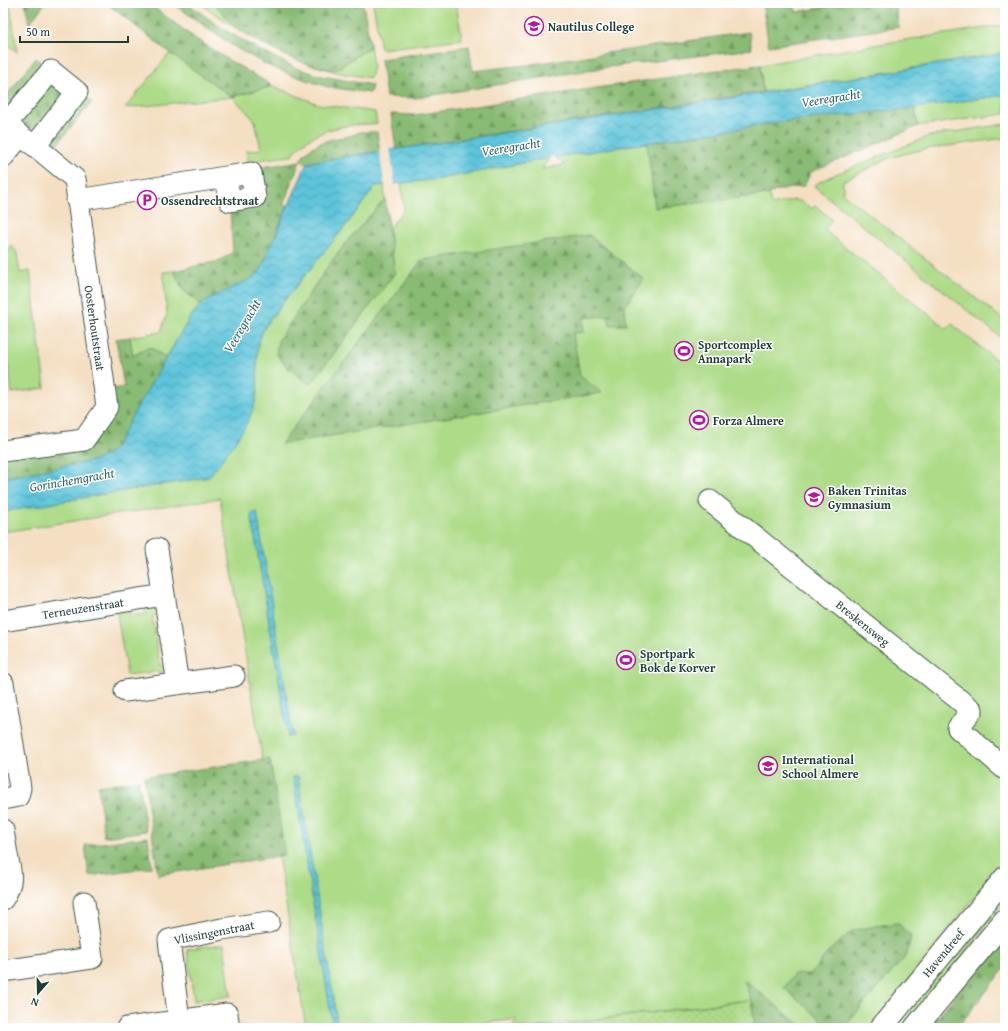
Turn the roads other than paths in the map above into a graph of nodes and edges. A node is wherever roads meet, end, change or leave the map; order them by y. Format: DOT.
graph roads {
  1 [pos="16,131"];
  2 [pos="3,157"];
  3 [pos="226,177"];
  4 [pos="77,200"];
  5 [pos="3,451"];
  6 [pos="710,501"];
  7 [pos="157,549"];
  8 [pos="164,595"];
  9 [pos="3,621"];
  10 [pos="234,676"];
  11 [pos="3,683"];
  12 [pos="178,684"];
  13 [pos="125,692"];
  14 [pos="984,750"];
  15 [pos="1005,762"];
  16 [pos="1005,769"];
  17 [pos="3,799"];
  18 [pos="3,830"];
  19 [pos="5,862"];
  20 [pos="1005,878"];
  21 [pos="3,898"];
  22 [pos="84,902"];
  23 [pos="1005,920"];
  24 [pos="268,922"];
  25 [pos="3,971"];
  26 [pos="179,1021"];
  27 [pos="127,1028"];
  28 [pos="229,1028"];
  29 [pos="882,1028"];
  30 [pos="915,1028"];
  1 -- 2 [label="street"];
  1 -- 4 [label="street, Oosterhoutstraat"];
  3 -- 4 [label="street"];
  4 -- 5 [label="street, Oosterhoutstraat"];
  6 -- 14 [label="street, Breskensweg"];
  7 -- 8 [label="street"];
  8 -- 9 [label="street, Terneuzenstraat"];
  8 -- 12 [label="street"];
  10 -- 12 [label="street"];
  11 -- 17 [label="street"];
  12 -- 13 [label="street"];
  14 -- 15 [label="street, Breskensweg"];
  14 -- 16 [label="street, Breskensweg"];
  18 -- 19 [label="street"];
  19 -- 21 [label="street"];
  20 -- 29 [label="main road, Havendreef"];
  22 -- 25 [label="street"];
  23 -- 30 [label="main road"];
  24 -- 26 [label="street, Vlissingenstraat"];
  26 -- 27 [label="street"];
  26 -- 28 [label="street"];
}
